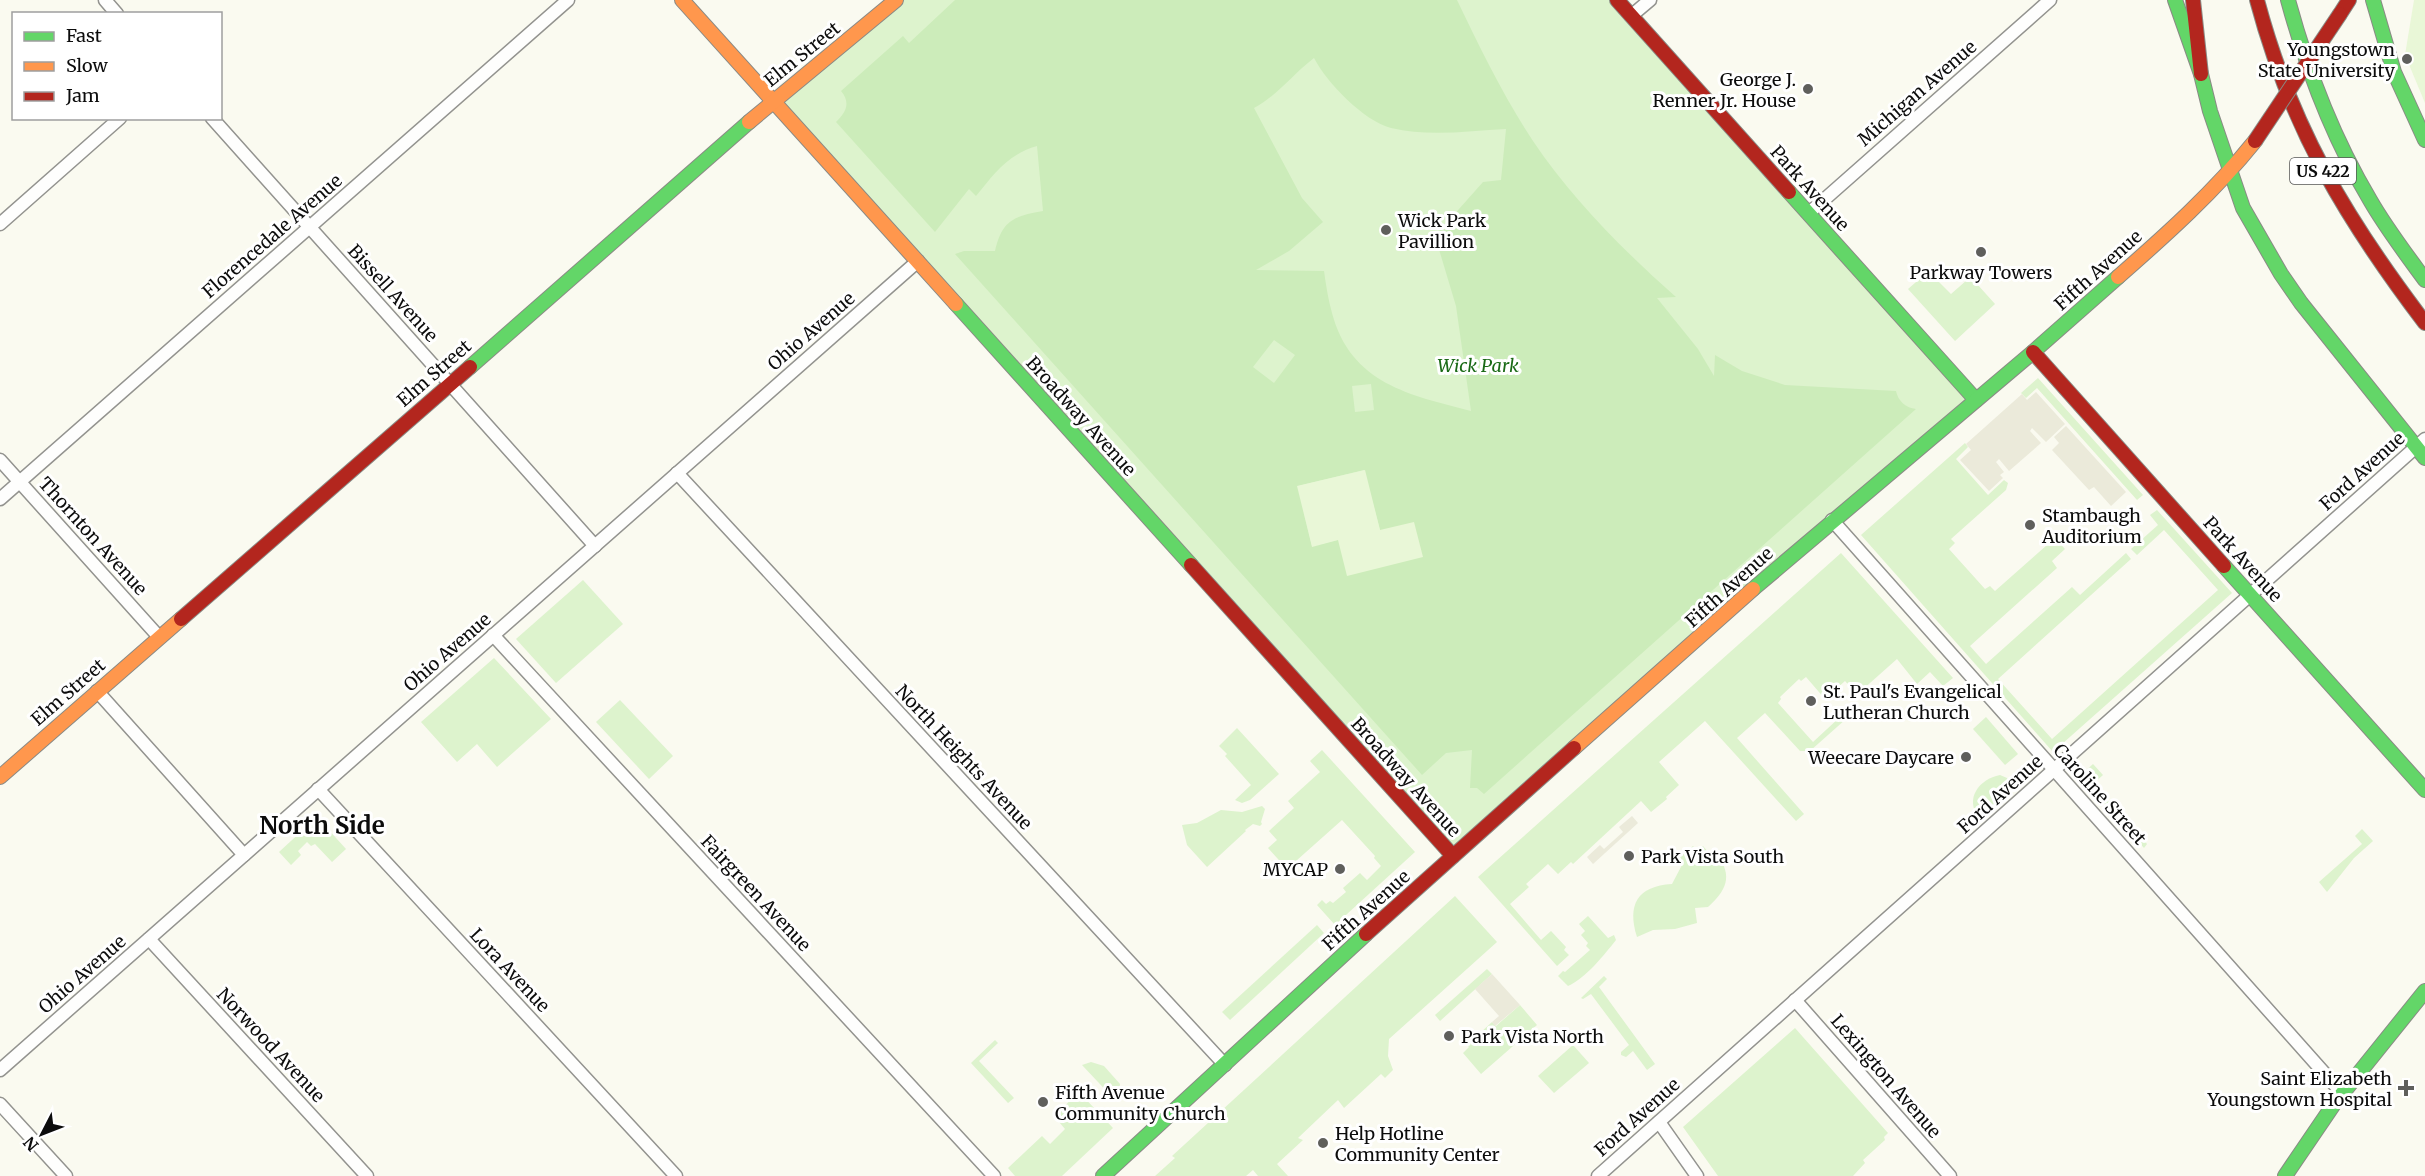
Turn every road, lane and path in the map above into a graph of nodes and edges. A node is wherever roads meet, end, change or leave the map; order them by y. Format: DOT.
graph roads {
  1 [pos="105,0"];
  2 [pos="568,0"];
  3 [pos="682,0"];
  4 [pos="896,0"];
  5 [pos="1617,0"];
  6 [pos="1650,0"];
  7 [pos="2050,0"];
  8 [pos="2175,0"];
  9 [pos="2193,0"];
  10 [pos="2257,0"];
  11 [pos="2288,0"];
  12 [pos="2349,0"];
  13 [pos="2373,0"];
  14 [pos="115,12"];
  15 [pos="1631,16"];
  16 [pos="2201,74"];
  17 [pos="774,101"];
  18 [pos="118,120"];
  19 [pos="214,120"];
  20 [pos="2425,140"];
  21 [pos="2230,171"];
  22 [pos="1809,213"];
  23 [pos="0,224"];
  24 [pos="310,228"];
  25 [pos="918,261"];
  26 [pos="2425,280"];
  27 [pos="2425,323"];
  28 [pos="2034,352"];
  29 [pos="450,383"];
  30 [pos="1976,400"];
  31 [pos="2422,448"];
  32 [pos="0,460"];
  33 [pos="677,473"];
  34 [pos="20,482"];
  35 [pos="0,499"];
  36 [pos="1832,520"];
  37 [pos="595,546"];
  38 [pos="2251,594"];
  39 [pos="493,635"];
  40 [pos="159,637"];
  41 [pos="96,691"];
  42 [pos="2054,770"];
  43 [pos="0,777"];
  44 [pos="318,789"];
  45 [pos="2425,790"];
  46 [pos="244,855"];
  47 [pos="1453,856"];
  48 [pos="149,939"];
  49 [pos="2425,991"];
  50 [pos="1796,1000"];
  51 [pos="1224,1065"];
  52 [pos="0,1070"];
  53 [pos="2342,1093"];
  54 [pos="0,1104"];
  55 [pos="1659,1122"];
  56 [pos="66,1176"];
  57 [pos="366,1176"];
  58 [pos="676,1176"];
  59 [pos="993,1176"];
  60 [pos="1104,1176"];
  61 [pos="1598,1176"];
  62 [pos="1697,1176"];
  63 [pos="1950,1176"];
  64 [pos="2285,1176"];
  1 -- 14 [label="street"];
  2 -- 24 [label="street, Florencedale Avenue"];
  3 -- 17 [label="main road, Broadway Avenue"];
  4 -- 17 [label="main road, Elm Street"];
  5 -- 15 [label="main road, Park Avenue"];
  6 -- 15 [label="street"];
  7 -- 22 [label="street, Michigan Avenue"];
  8 -- 16 [label="main road"];
  9 -- 16 [label="main road"];
  10 -- 27 [label="main road, US 422"];
  11 -- 26 [label="main road, US 422"];
  12 -- 21 [label="main road, Fifth Avenue, bridge"];
  13 -- 20 [label="main road"];
  15 -- 22 [label="main road, Park Avenue"];
  16 -- 21 [label="main road"];
  17 -- 25 [label="main road, Broadway Avenue"];
  17 -- 29 [label="main road, Elm Street"];
  18 -- 23 [label="street"];
  19 -- 24 [label="street, Bissell Avenue"];
  21 -- 28 [label="main road, Fifth Avenue"];
  21 -- 31 [label="main road"];
  22 -- 30 [label="main road, Park Avenue"];
  24 -- 29 [label="street, Bissell Avenue"];
  24 -- 34 [label="street, Florencedale Avenue"];
  25 -- 33 [label="street, Ohio Avenue"];
  25 -- 47 [label="main road, Broadway Avenue"];
  28 -- 30 [label="main road, Fifth Avenue"];
  28 -- 38 [label="main road, Park Avenue"];
  29 -- 37 [label="street, Bissell Avenue"];
  29 -- 40 [label="main road, Elm Street"];
  30 -- 36 [label="main road, Fifth Avenue"];
  31 -- 38 [label="street, Ford Avenue"];
  32 -- 34 [label="street, Thornton Avenue"];
  33 -- 37 [label="street, Ohio Avenue"];
  33 -- 51 [label="street, North Heights Avenue"];
  34 -- 35 [label="street, Florencedale Avenue"];
  34 -- 40 [label="street, Thornton Avenue"];
  36 -- 42 [label="street, Caroline Street"];
  36 -- 47 [label="main road, Fifth Avenue"];
  37 -- 39 [label="street, Ohio Avenue"];
  38 -- 42 [label="street, Ford Avenue"];
  38 -- 45 [label="main road, Park Avenue"];
  39 -- 44 [label="street, Ohio Avenue"];
  39 -- 59 [label="street, Fairgreen Avenue"];
  40 -- 41 [label="main road, Elm Street"];
  41 -- 43 [label="main road, Elm Street"];
  41 -- 46 [label="street"];
  42 -- 50 [label="street, Ford Avenue"];
  42 -- 53 [label="street, Caroline Street"];
  44 -- 46 [label="street, Ohio Avenue"];
  44 -- 58 [label="street, Lora Avenue"];
  46 -- 48 [label="street, Ohio Avenue"];
  47 -- 51 [label="main road, Fifth Avenue"];
  48 -- 52 [label="street, Ohio Avenue"];
  48 -- 57 [label="street, Norwood Avenue"];
  49 -- 53 [label="main road"];
  50 -- 55 [label="street, Ford Avenue"];
  50 -- 63 [label="street, Lexington Avenue"];
  51 -- 60 [label="main road, Fifth Avenue"];
  53 -- 64 [label="main road"];
  54 -- 56 [label="street"];
  55 -- 61 [label="street, Ford Avenue"];
  55 -- 62 [label="street"];
}
